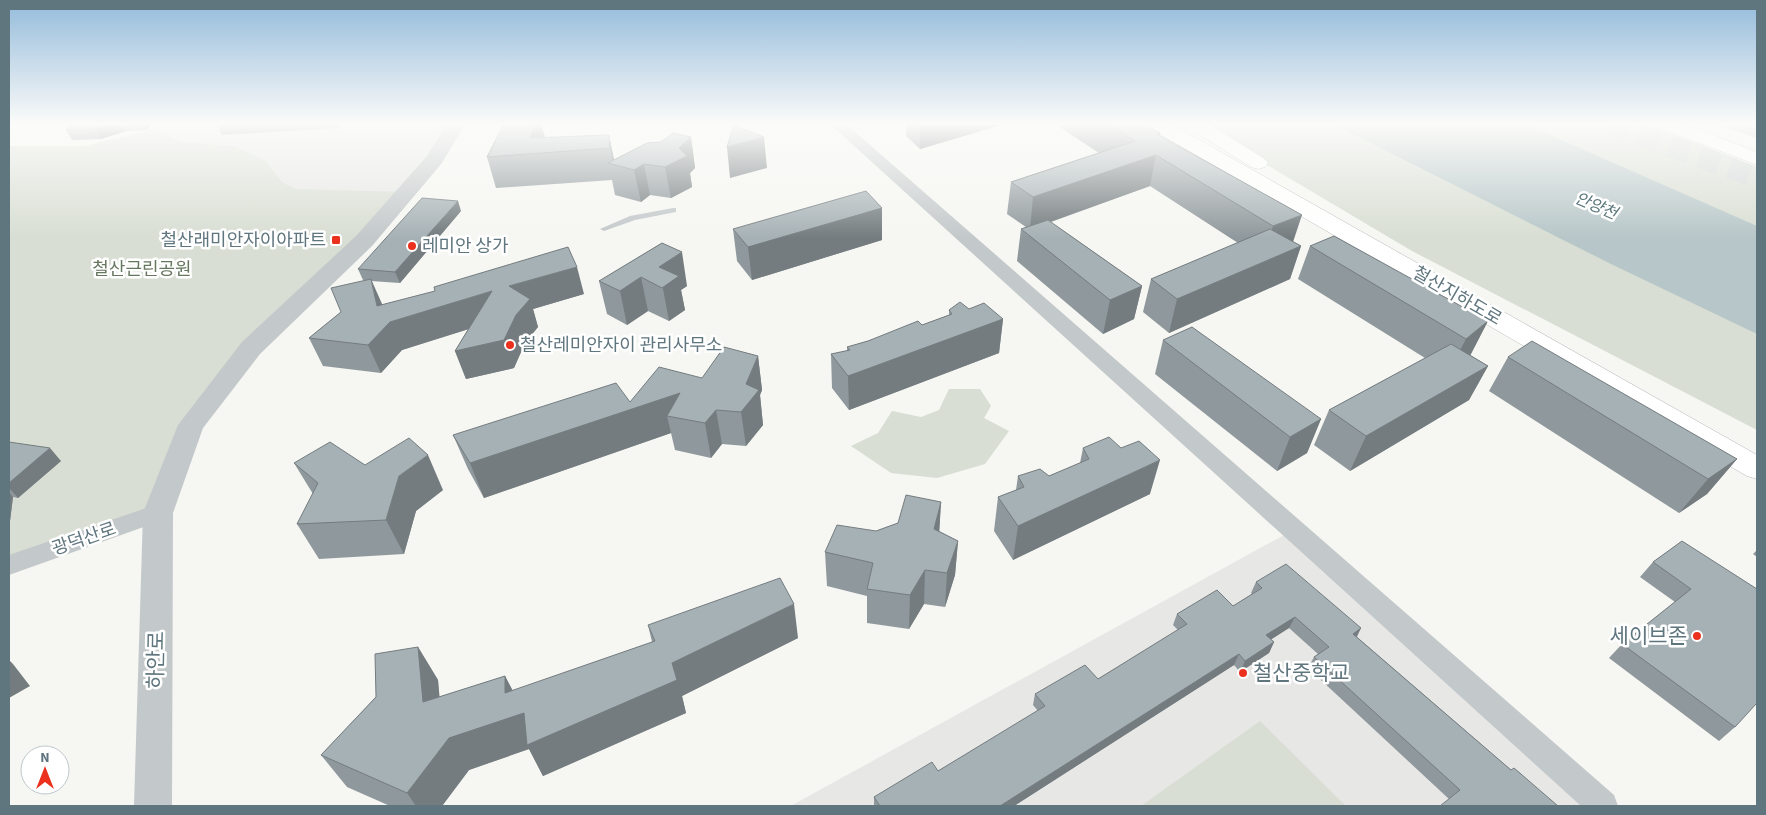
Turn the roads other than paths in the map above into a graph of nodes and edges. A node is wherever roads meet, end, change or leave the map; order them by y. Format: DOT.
graph roads {
  1 [pos="432,162"];
  2 [pos="880,162"];
  3 [pos="1202,162"];
  4 [pos="1227,162"];
  5 [pos="1238,162"];
  6 [pos="1257,162"];
  7 [pos="1294,198"];
  8 [pos="673,210"];
  9 [pos="604,229"];
  10 [pos="1757,450"];
  11 [pos="1757,468"];
  12 [pos="158,513"];
  13 [pos="9,565"];
  14 [pos="153,806"];
  15 [pos="1603,806"];
  1 -- 12 [label="street, 하안로"];
  2 -- 15 [label="street"];
  3 -- 7 [label="main road"];
  4 -- 7 [label="main road, 철산지하도로"];
  5 -- 7 [label="main road, 철산지하도로"];
  6 -- 7 [label="main road"];
  7 -- 10 [label="main road, 철산지하도로"];
  7 -- 11 [label="main road, 철산지하도로"];
  8 -- 9 [label="lane"];
  12 -- 13 [label="street, 광덕산로"];
  12 -- 14 [label="street, 하안로"];
}
